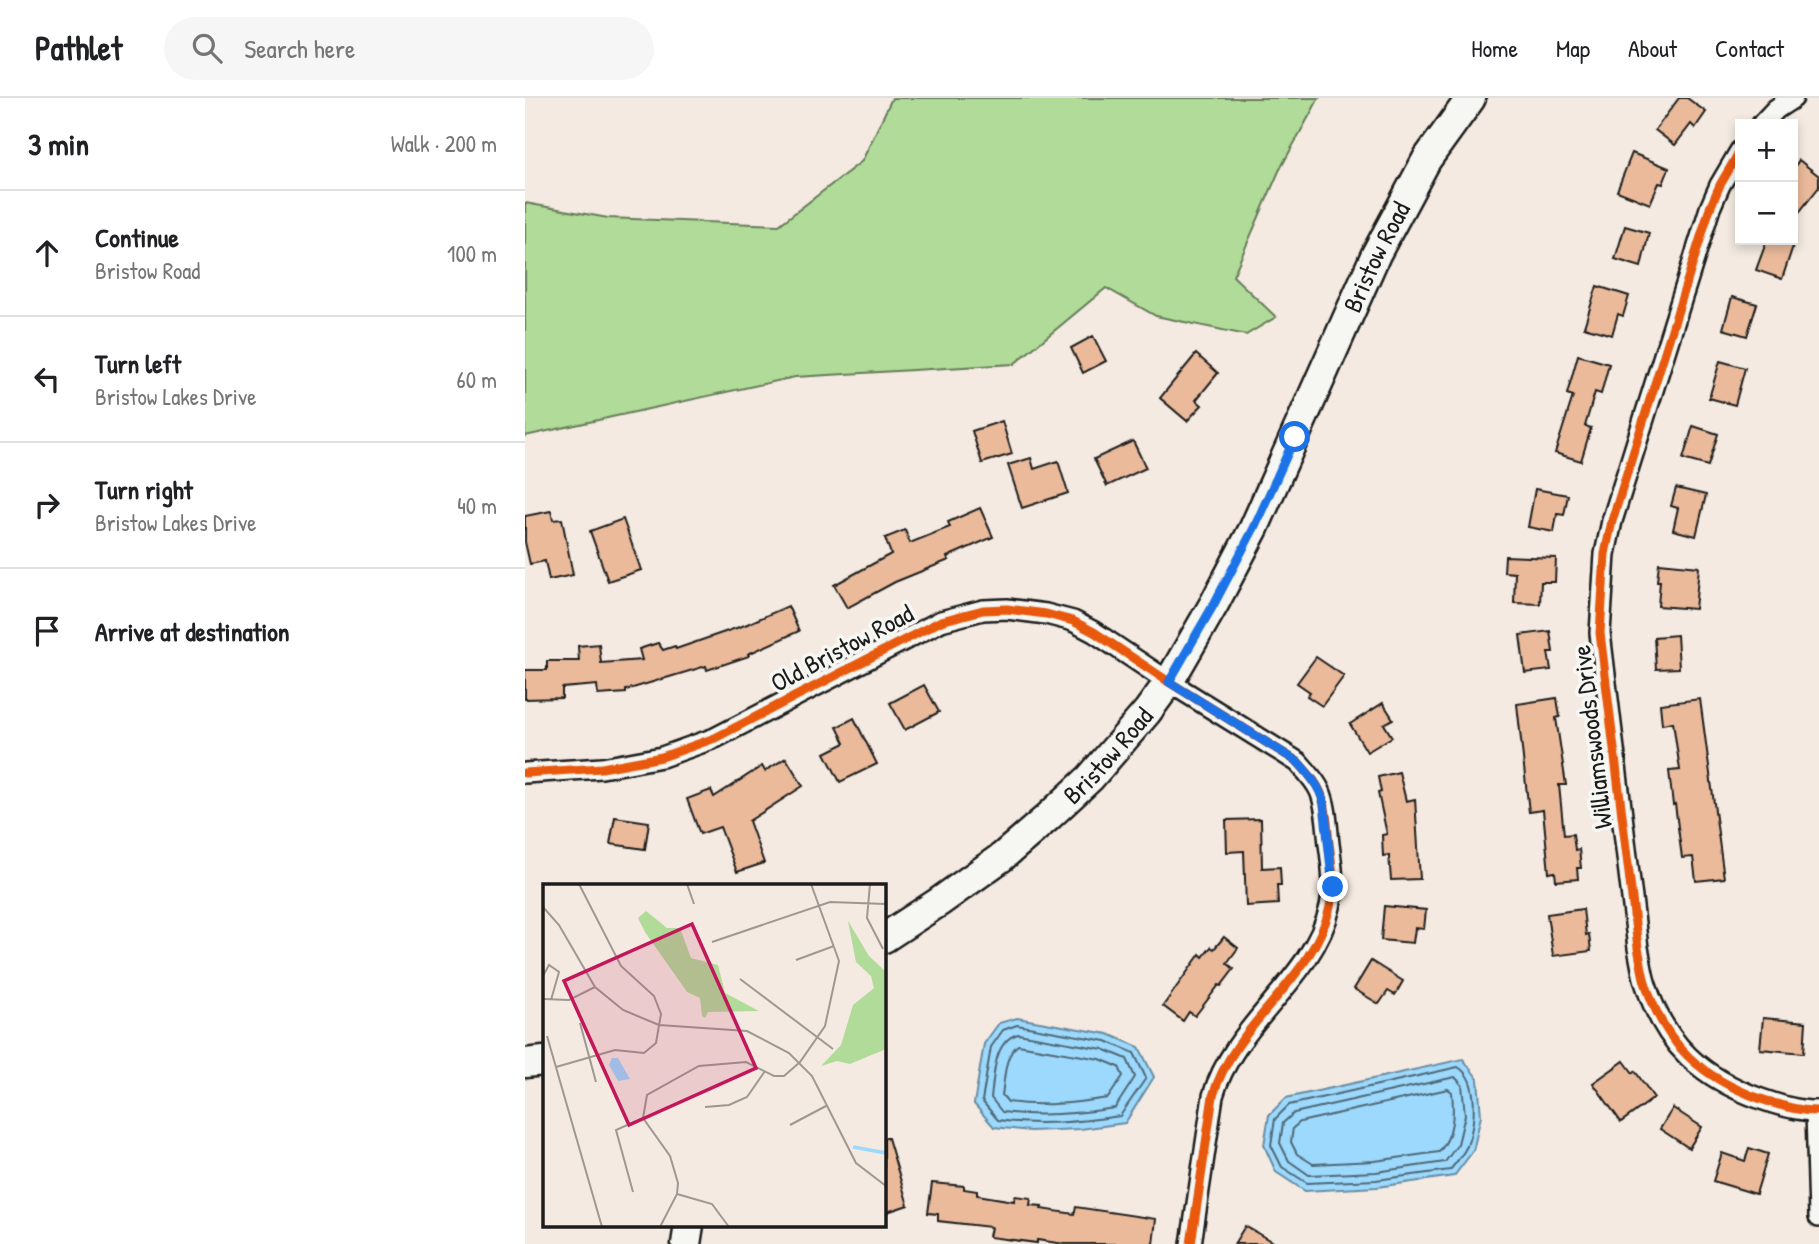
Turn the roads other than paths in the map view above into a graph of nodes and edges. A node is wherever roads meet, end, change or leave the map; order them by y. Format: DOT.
graph roads {
  1 [pos="1471,98"];
  2 [pos="1793,98"];
  3 [pos="1767,119"];
  4 [pos="1735,160"];
  5 [pos="1169,682"];
  6 [pos="525,773"];
  7 [pos="885,937"];
  8 [pos="543,1061"];
  9 [pos="525,1063"];
  10 [pos="1817,1111"];
  11 [pos="1819,1217"];
  12 [pos="689,1226"];
  13 [pos="686,1244"];
  14 [pos="1191,1244"];
  1 -- 5 [label="main road, Bristow Road"];
  2 -- 3 [label="street"];
  4 -- 10 [label="street, Williamswoods Drive"];
  5 -- 6 [label="street, Old Bristow Road"];
  5 -- 7 [label="main road, Bristow Road"];
  5 -- 14 [label="street, Old Bristow Road"];
  8 -- 9 [label="main road"];
  10 -- 11 [label="street"];
  12 -- 13 [label="main road"];
}
